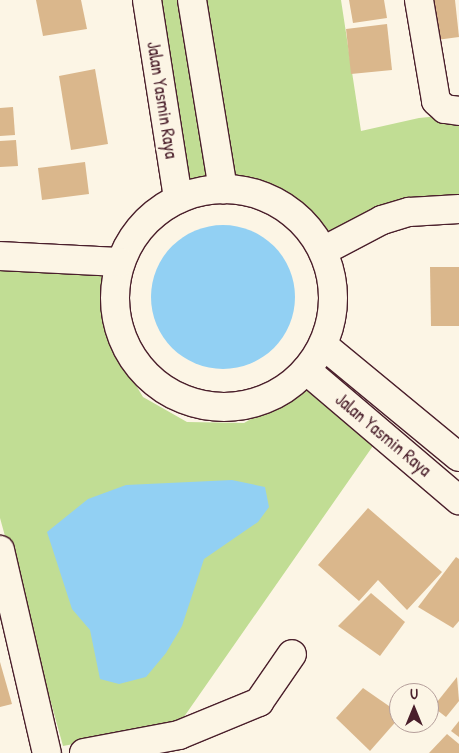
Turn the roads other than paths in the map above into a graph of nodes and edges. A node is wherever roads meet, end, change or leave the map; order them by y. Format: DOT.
graph roads {
  1 [pos="147,0"];
  2 [pos="192,0"];
  3 [pos="419,0"];
  4 [pos="459,111"];
  5 [pos="223,189"];
  6 [pos="178,199"];
  7 [pos="459,209"];
  8 [pos="323,251"];
  9 [pos="0,256"];
  10 [pos="120,262"];
  11 [pos="323,345"];
  12 [pos="306,370"];
  13 [pos="459,458"];
  14 [pos="459,500"];
  15 [pos="0,550"];
  16 [pos="292,654"];
  17 [pos="47,753"];
  18 [pos="84,753"];
  1 -- 6 [label="street, Jalan Yasmin Raya"];
  2 -- 5 [label="street"];
  3 -- 4 [label="street"];
  5 -- 6 [label="street"];
  5 -- 8 [label="street"];
  6 -- 10 [label="street"];
  7 -- 8 [label="street"];
  8 -- 11 [label="street"];
  9 -- 10 [label="street"];
  10 -- 12 [label="street"];
  11 -- 12 [label="street"];
  11 -- 13 [label="street, Jalan Yasmin Raya"];
  12 -- 14 [label="street, Jalan Yasmin Raya"];
  15 -- 17 [label="street"];
  16 -- 18 [label="street"];
}
